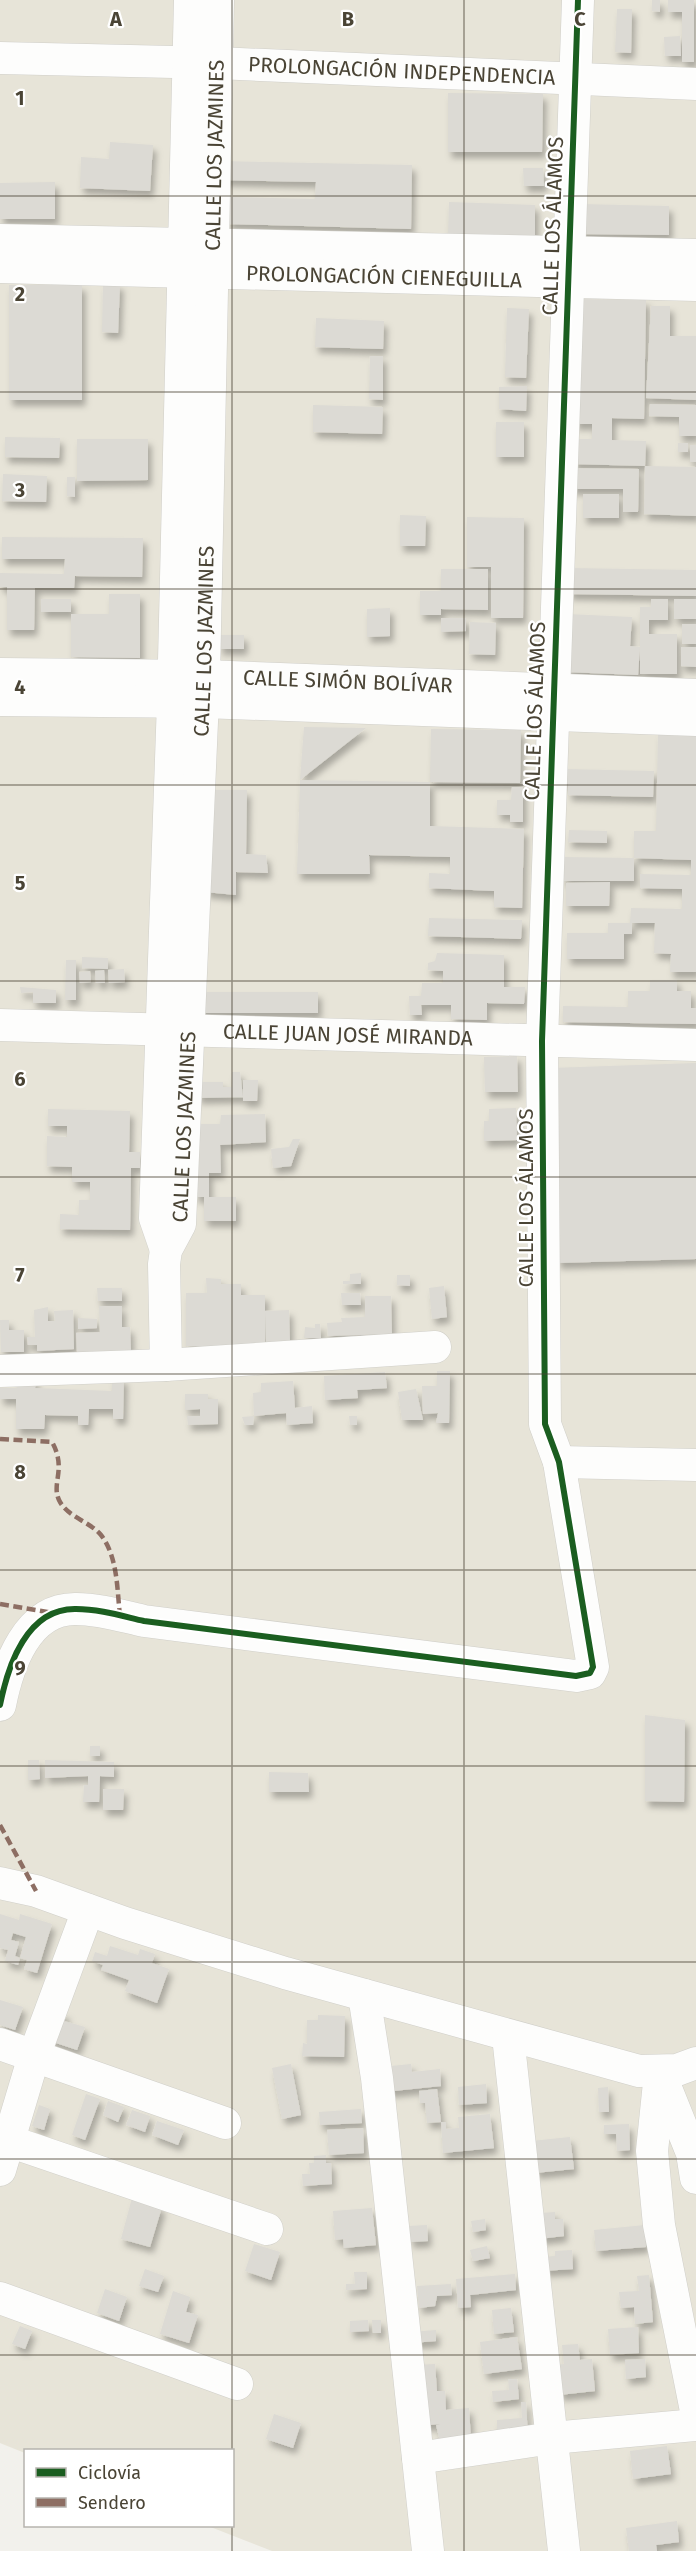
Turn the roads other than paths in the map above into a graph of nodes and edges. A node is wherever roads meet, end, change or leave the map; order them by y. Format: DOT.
graph roads {
  1 [pos="190,0"];
  2 [pos="218,0"];
  3 [pos="578,0"];
  4 [pos="0,58"];
  5 [pos="203,63"];
  6 [pos="576,79"];
  7 [pos="696,84"];
  8 [pos="0,240"];
  9 [pos="567,251"];
  10 [pos="696,255"];
  11 [pos="196,259"];
  12 [pos="0,267"];
  13 [pos="567,282"];
  14 [pos="696,285"];
  15 [pos="0,674"];
  16 [pos="188,689"];
  17 [pos="696,695"];
  18 [pos="0,700"];
  19 [pos="552,702"];
  20 [pos="696,720"];
  21 [pos="0,1025"];
  22 [pos="174,1030"];
  23 [pos="542,1041"];
  24 [pos="696,1045"];
  25 [pos="435,1347"];
  26 [pos="166,1365"];
  27 [pos="0,1371"];
  28 [pos="559,1462"];
  29 [pos="696,1465"];
  30 [pos="0,1705"];
  31 [pos="0,1882"];
  32 [pos="88,1910"];
  33 [pos="364,1995"];
  34 [pos="508,2036"];
  35 [pos="0,2044"];
  36 [pos="34,2056"];
  37 [pos="696,2063"];
  38 [pos="660,2073"];
  39 [pos="225,2122"];
  40 [pos="5,2140"];
  41 [pos="652,2151"];
  42 [pos="695,2162"];
  43 [pos="0,2170"];
  44 [pos="267,2229"];
  45 [pos="0,2298"];
  46 [pos="237,2384"];
  47 [pos="696,2412"];
  48 [pos="696,2425"];
  49 [pos="552,2438"];
  50 [pos="418,2458"];
  51 [pos="428,2551"];
  52 [pos="564,2551"];
  1 -- 5 [label="street, CALLE LOS JAZMINES"];
  2 -- 5 [label="street, CALLE LOS JAZMINES"];
  3 -- 6 [label="street, CALLE LOS ÁLAMOS"];
  4 -- 5 [label="street, PROLONGACIÓN INDEPENDENCIA"];
  5 -- 6 [label="street, PROLONGACIÓN INDEPENDENCIA"];
  5 -- 11 [label="street, CALLE LOS JAZMINES"];
  6 -- 7 [label="street, PROLONGACIÓN INDEPENDENCIA"];
  6 -- 9 [label="street, CALLE LOS ÁLAMOS"];
  8 -- 11 [label="street, PROLONGACIÓN CIENEGUILLA"];
  9 -- 10 [label="street, PROLONGACIÓN CIENEGUILLA"];
  9 -- 11 [label="street, PROLONGACIÓN CIENEGUILLA"];
  9 -- 13 [label="street, CALLE LOS ÁLAMOS"];
  11 -- 12 [label="street, PROLONGACIÓN CIENEGUILLA"];
  11 -- 13 [label="street, PROLONGACIÓN CIENEGUILLA"];
  11 -- 16 [label="street, CALLE LOS JAZMINES"];
  13 -- 14 [label="street, PROLONGACIÓN CIENEGUILLA"];
  13 -- 19 [label="street, CALLE LOS ÁLAMOS"];
  15 -- 16 [label="street, CALLE SIMÓN BOLÍVAR"];
  16 -- 18 [label="street, CALLE SIMÓN BOLÍVAR"];
  16 -- 19 [label="street, CALLE SIMÓN BOLÍVAR"];
  16 -- 22 [label="street, CALLE LOS JAZMINES"];
  17 -- 19 [label="street, CALLE SIMÓN BOLÍVAR"];
  19 -- 20 [label="street, CALLE SIMÓN BOLÍVAR"];
  19 -- 23 [label="street, CALLE LOS ÁLAMOS"];
  21 -- 22 [label="street, CALLE JUAN JOSÉ MIRANDA"];
  22 -- 23 [label="street, CALLE JUAN JOSÉ MIRANDA"];
  22 -- 26 [label="street, CALLE LOS JAZMINES"];
  23 -- 24 [label="street, CALLE JUAN JOSÉ MIRANDA"];
  23 -- 28 [label="street, CALLE LOS ÁLAMOS"];
  25 -- 26 [label="street"];
  26 -- 27 [label="street"];
  28 -- 29 [label="street"];
  28 -- 30 [label="street, CALLE LOS ÁLAMOS"];
  31 -- 32 [label="street"];
  32 -- 33 [label="street"];
  32 -- 36 [label="street"];
  33 -- 34 [label="street"];
  33 -- 50 [label="street"];
  34 -- 38 [label="street"];
  34 -- 49 [label="street"];
  35 -- 36 [label="street"];
  36 -- 39 [label="street"];
  36 -- 40 [label="street"];
  37 -- 38 [label="street"];
  38 -- 41 [label="street"];
  38 -- 42 [label="street"];
  40 -- 43 [label="street"];
  40 -- 44 [label="street"];
  41 -- 42 [label="street"];
  41 -- 47 [label="street"];
  45 -- 46 [label="street"];
  48 -- 49 [label="street"];
  49 -- 50 [label="street"];
  49 -- 52 [label="street"];
  50 -- 51 [label="street"];
}
